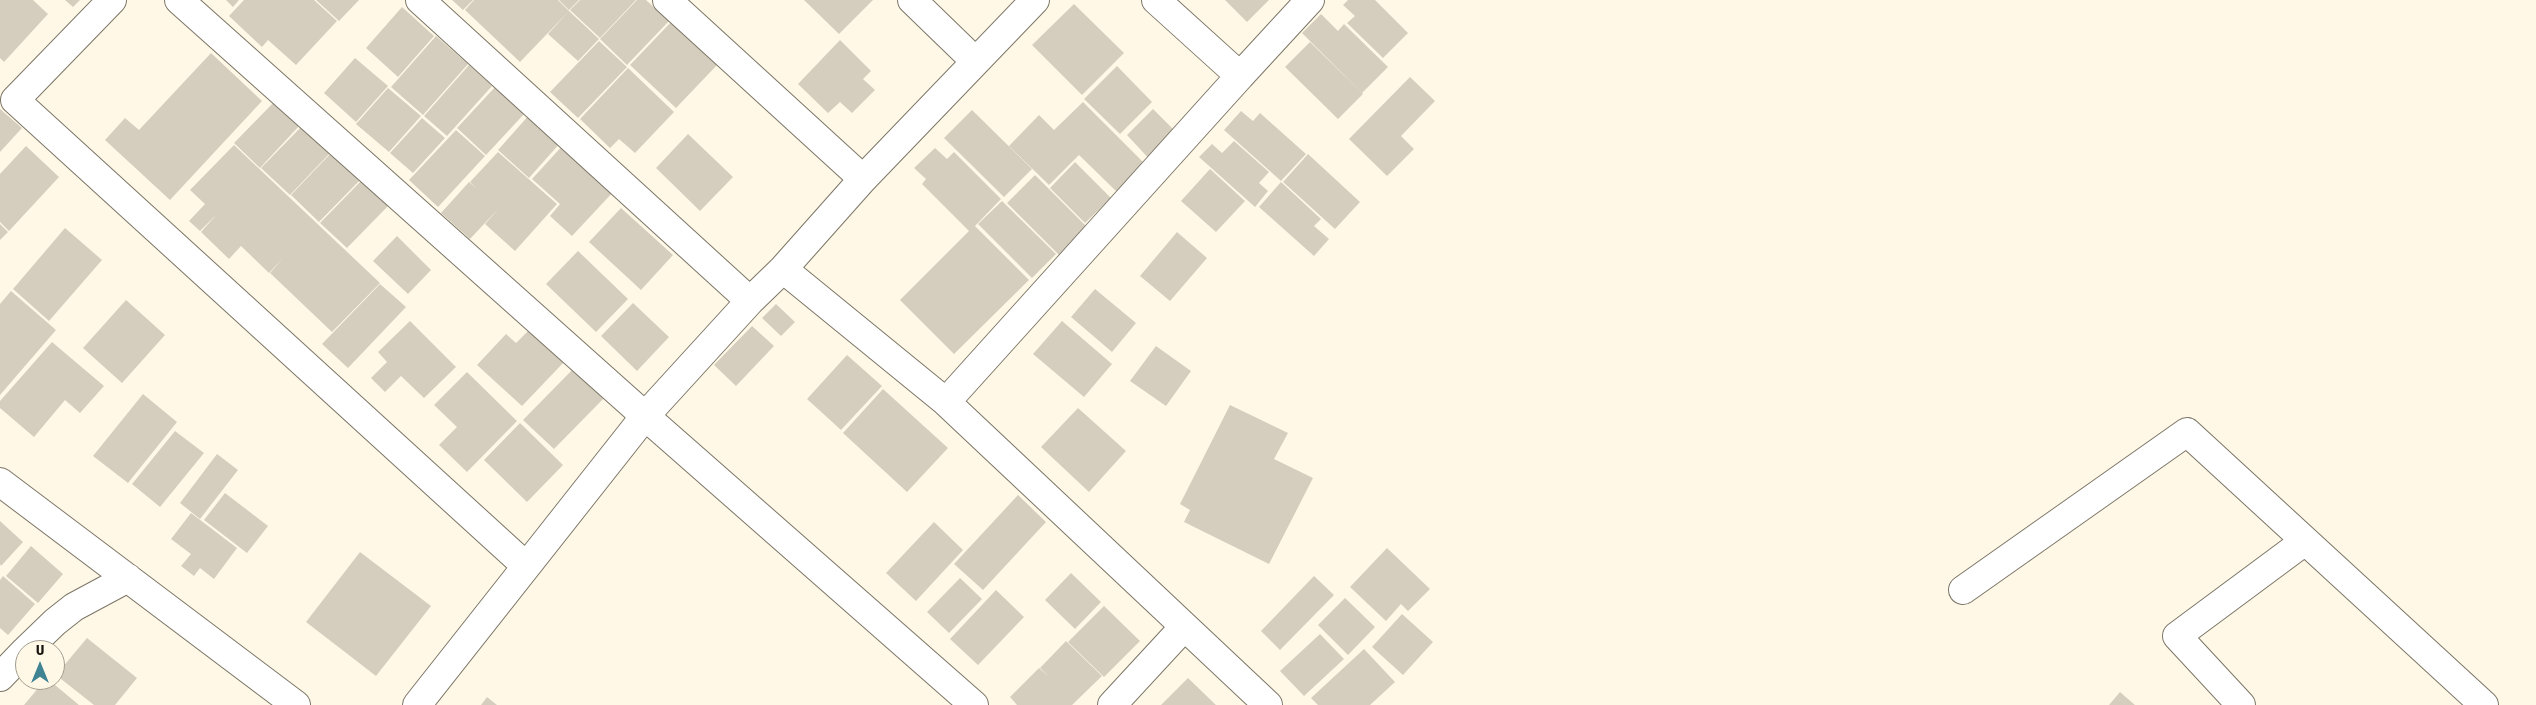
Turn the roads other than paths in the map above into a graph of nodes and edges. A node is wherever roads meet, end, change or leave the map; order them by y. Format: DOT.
graph roads {
  1 [pos="112,0"];
  2 [pos="179,0"];
  3 [pos="420,0"];
  4 [pos="667,0"];
  5 [pos="912,0"];
  6 [pos="1035,0"];
  7 [pos="1156,0"];
  8 [pos="1310,0"];
  9 [pos="975,61"];
  10 [pos="1240,76"];
  11 [pos="8,94"];
  12 [pos="863,179"];
  13 [pos="784,269"];
  14 [pos="750,301"];
  15 [pos="946,402"];
  16 [pos="645,416"];
  17 [pos="0,482"];
  18 [pos="2305,540"];
  19 [pos="526,566"];
  20 [pos="128,578"];
  21 [pos="1963,590"];
  22 [pos="1184,627"];
  23 [pos="37,640"];
  24 [pos="15,662"];
  25 [pos="0,678"];
  26 [pos="296,705"];
  27 [pos="417,705"];
  28 [pos="974,705"];
  29 [pos="1112,705"];
  30 [pos="1268,705"];
  31 [pos="2241,705"];
  32 [pos="2484,705"];
  1 -- 11 [label="street"];
  2 -- 16 [label="street"];
  3 -- 14 [label="street"];
  4 -- 12 [label="street"];
  5 -- 9 [label="street"];
  6 -- 9 [label="street"];
  7 -- 10 [label="street"];
  8 -- 10 [label="street"];
  9 -- 12 [label="street"];
  10 -- 15 [label="street"];
  11 -- 19 [label="street"];
  12 -- 13 [label="street"];
  13 -- 14 [label="street"];
  13 -- 15 [label="street"];
  14 -- 16 [label="street"];
  15 -- 22 [label="street"];
  16 -- 19 [label="street"];
  16 -- 28 [label="street"];
  17 -- 20 [label="street"];
  18 -- 21 [label="street"];
  18 -- 31 [label="street"];
  18 -- 32 [label="street"];
  19 -- 27 [label="street"];
  20 -- 23 [label="street"];
  20 -- 26 [label="street"];
  22 -- 29 [label="street"];
  22 -- 30 [label="street"];
  24 -- 25 [label="street"];
}
